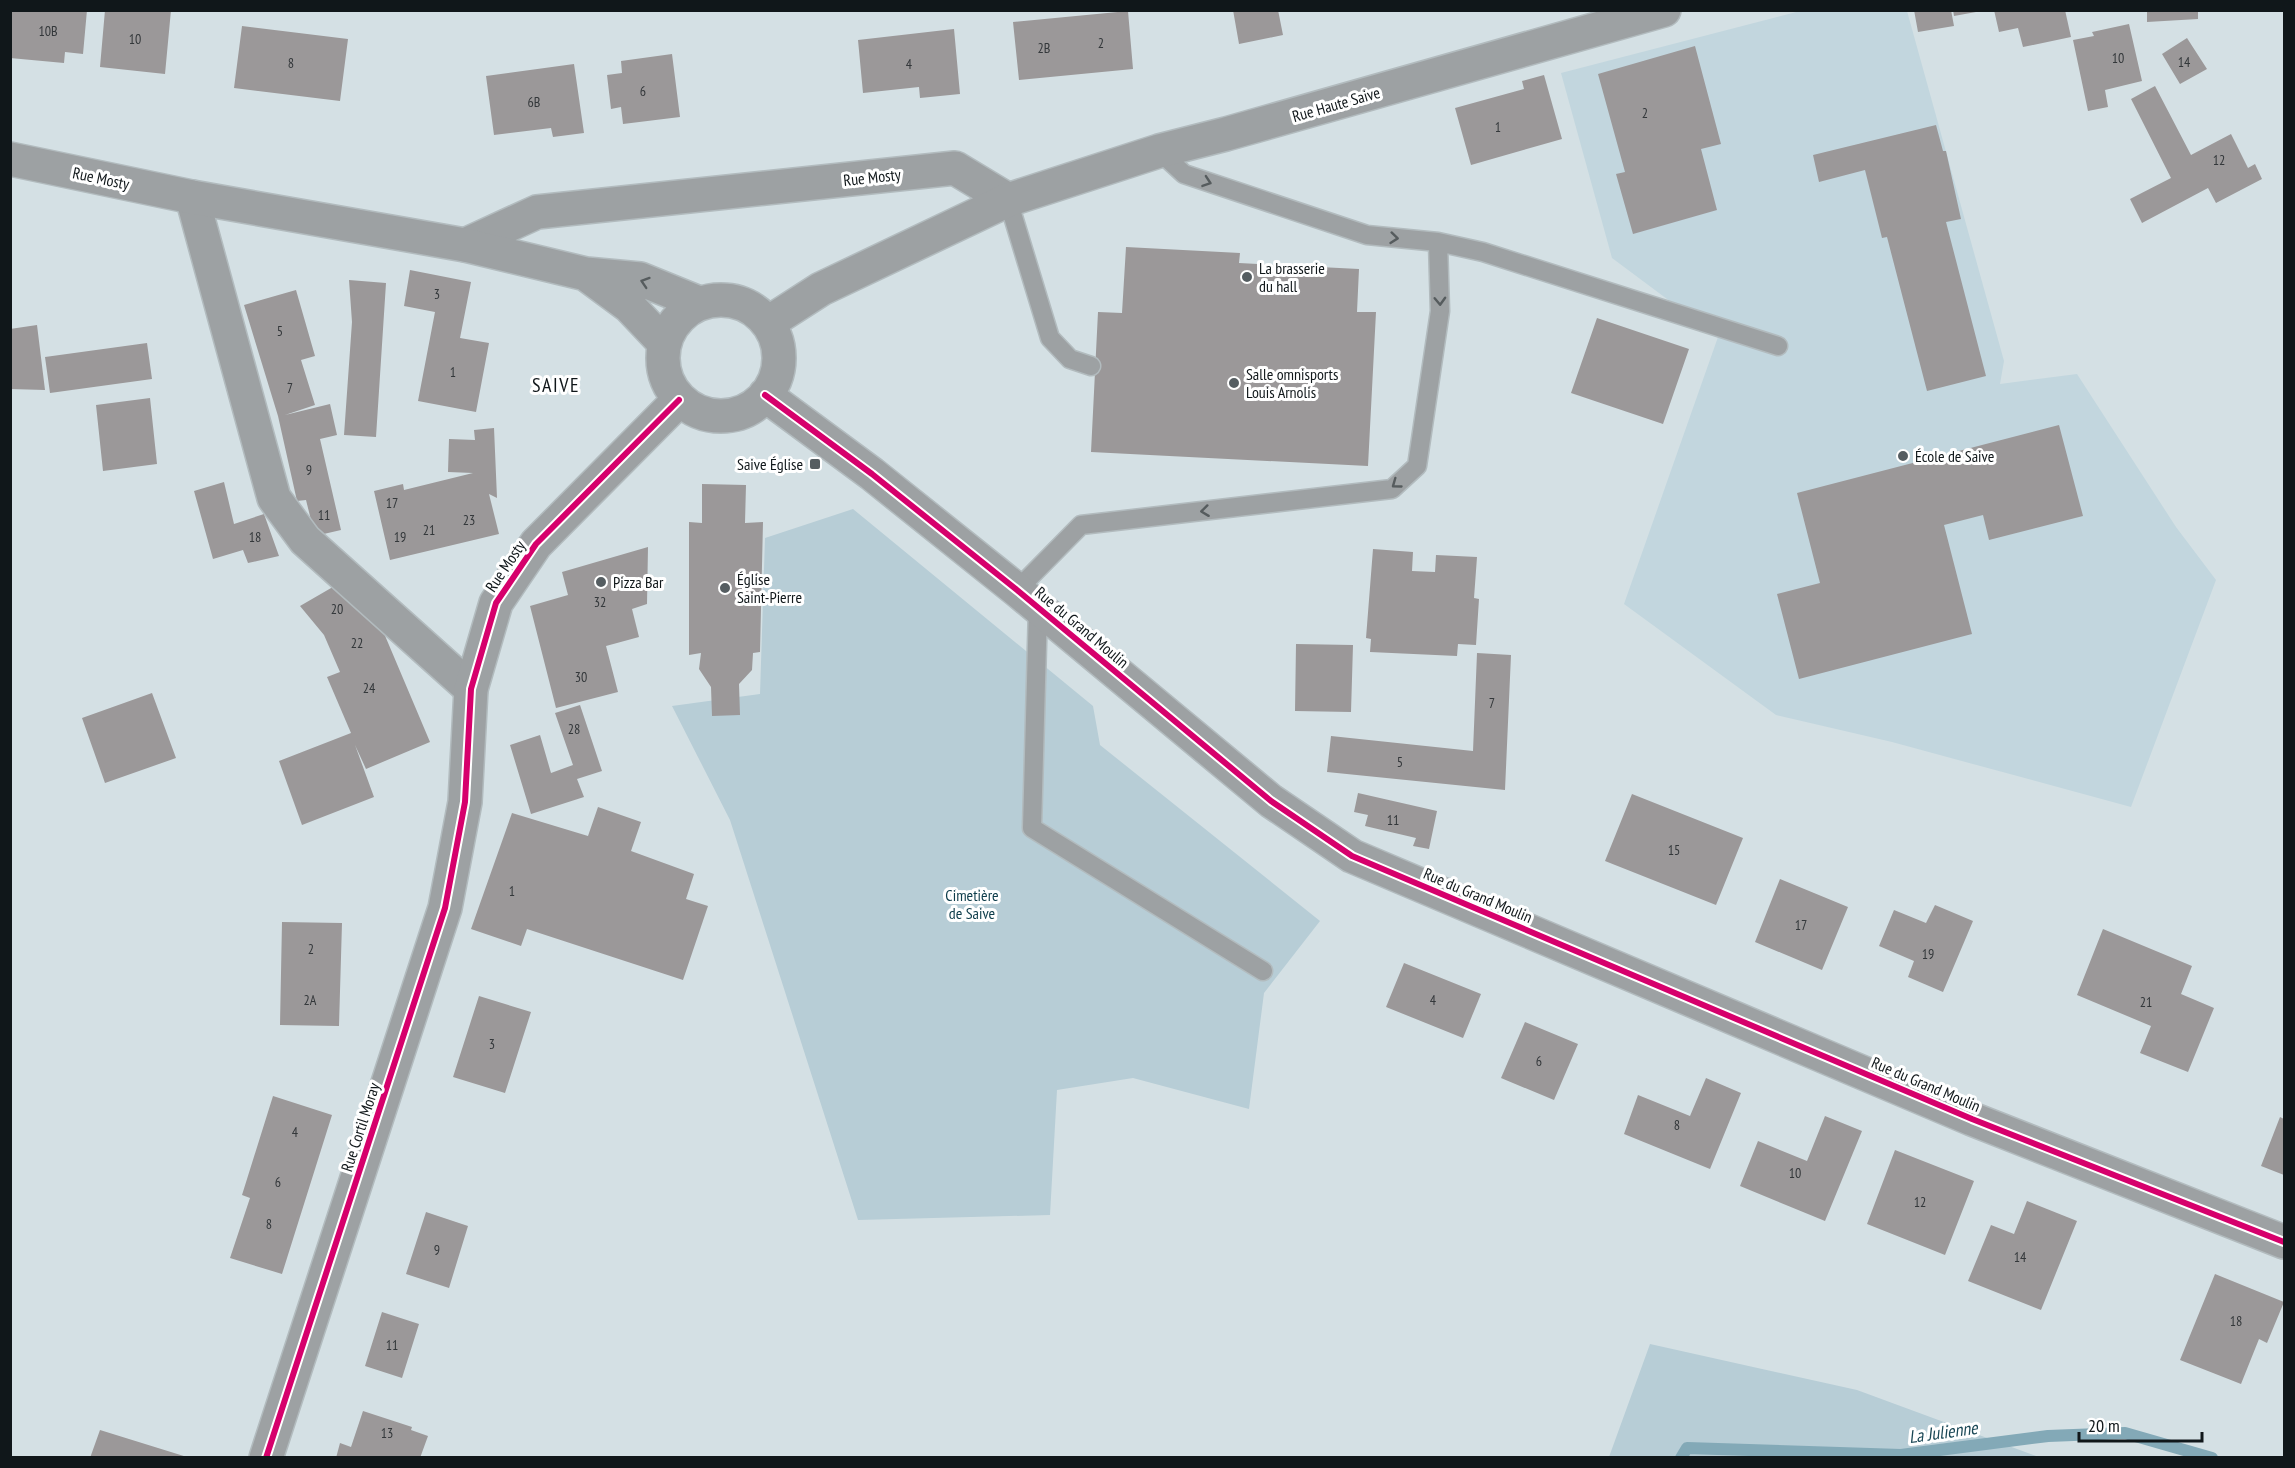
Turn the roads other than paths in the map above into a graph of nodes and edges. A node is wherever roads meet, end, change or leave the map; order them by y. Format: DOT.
graph roads {
  1 [pos="1664,10"];
  2 [pos="1159,151"];
  3 [pos="10,159"];
  4 [pos="192,197"];
  5 [pos="1008,200"];
  6 [pos="1438,242"];
  7 [pos="465,245"];
  8 [pos="586,274"];
  9 [pos="699,303"];
  10 [pos="768,322"];
  11 [pos="664,343"];
  12 [pos="1778,346"];
  13 [pos="1091,366"];
  14 [pos="765,395"];
  15 [pos="680,400"];
  16 [pos="1028,599"];
  17 [pos="471,689"];
  18 [pos="465,802"];
  19 [pos="1263,971"];
  20 [pos="2284,1242"];
  21 [pos="266,1458"];
  1 -- 2 [label="street, Rue Haute Saive"];
  2 -- 5 [label="street, Rue Haute Saive"];
  2 -- 6 [label="lane, one-way"];
  3 -- 4 [label="street, Rue Mosty"];
  4 -- 7 [label="street, Rue Mosty"];
  4 -- 17 [label="street"];
  5 -- 7 [label="street, Rue Mosty"];
  5 -- 10 [label="street"];
  5 -- 13 [label="lane"];
  6 -- 12 [label="lane"];
  6 -- 16 [label="lane, one-way"];
  7 -- 8 [label="street, Rue Mosty"];
  9 -- 8 [label="street, Rue Mosty, one-way"];
  8 -- 11 [label="street, Rue Mosty"];
  9 -- 10 [label="street"];
  9 -- 11 [label="street"];
  10 -- 14 [label="street"];
  11 -- 15 [label="street"];
  14 -- 15 [label="street"];
  14 -- 16 [label="street, Rue du Grand Moulin"];
  15 -- 17 [label="street, Rue Mosty"];
  16 -- 19 [label="lane"];
  16 -- 20 [label="street, Rue du Grand Moulin"];
  17 -- 18 [label="street, Rue Mosty"];
  18 -- 21 [label="street, Rue Cortil Moray"];
}
